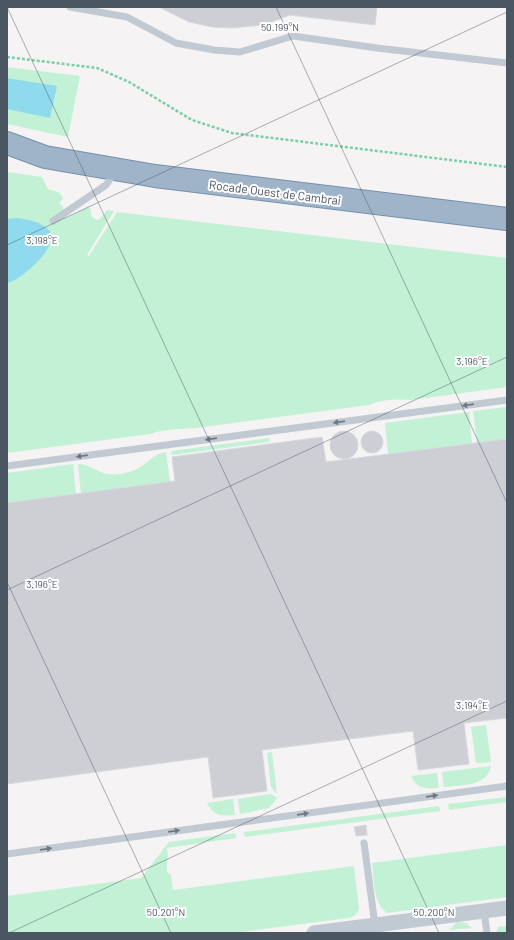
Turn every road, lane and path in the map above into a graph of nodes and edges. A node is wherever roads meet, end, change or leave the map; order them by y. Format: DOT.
graph roads {
  1 [pos="70,7"];
  2 [pos="7,57"];
  3 [pos="507,63"];
  4 [pos="7,143"];
  5 [pos="45,157"];
  6 [pos="7,158"];
  7 [pos="507,167"];
  8 [pos="118,170"];
  9 [pos="507,219"];
  10 [pos="53,221"];
  11 [pos="507,400"];
  12 [pos="7,466"];
  13 [pos="507,786"];
  14 [pos="364,843"];
  15 [pos="7,854"];
  16 [pos="507,908"];
  17 [pos="484,911"];
  18 [pos="375,925"];
  19 [pos="314,933"];
  20 [pos="487,933"];
  1 -- 3 [label="lane"];
  2 -- 7 [label="path"];
  4 -- 5 [label="highway, Rocade Ouest de Cambrai"];
  5 -- 6 [label="highway, Rocade Ouest de Cambrai"];
  5 -- 8 [label="highway, Rocade Ouest de Cambrai"];
  8 -- 9 [label="highway, Rocade Ouest de Cambrai"];
  8 -- 10 [label="lane"];
  11 -- 12 [label="lane, one-way"];
  15 -- 13 [label="lane, one-way"];
  14 -- 18 [label="lane"];
  16 -- 17 [label="street"];
  17 -- 18 [label="street"];
  17 -- 20 [label="lane"];
  18 -- 19 [label="street"];
}
